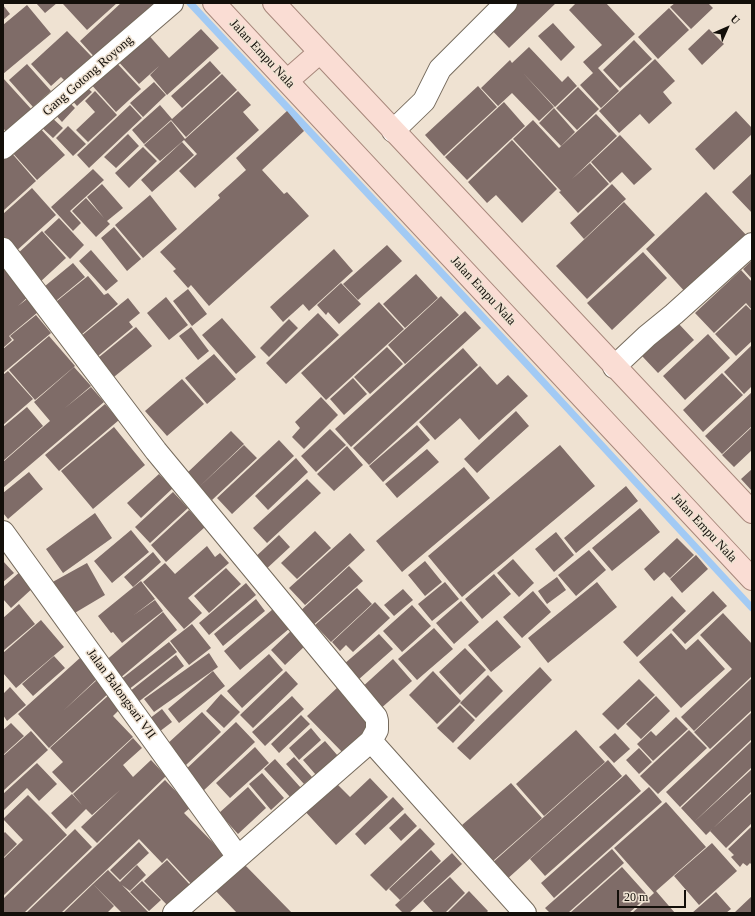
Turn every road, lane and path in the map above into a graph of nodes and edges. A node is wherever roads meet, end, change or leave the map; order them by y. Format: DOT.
graph roads {
  1 [pos="172,3"];
  2 [pos="214,3"];
  3 [pos="274,3"];
  4 [pos="506,3"];
  5 [pos="320,52"];
  6 [pos="287,81"];
  7 [pos="393,131"];
  8 [pos="3,148"];
  9 [pos="752,244"];
  10 [pos="3,249"];
  11 [pos="614,367"];
  12 [pos="752,512"];
  13 [pos="3,532"];
  14 [pos="752,579"];
  15 [pos="371,741"];
  16 [pos="238,857"];
  17 [pos="174,913"];
  18 [pos="525,913"];
  1 -- 8 [label="street, Gang Gotong Royong"];
  2 -- 6 [label="main road, Jalan Empu Nala"];
  3 -- 5 [label="main road"];
  4 -- 7 [label="street"];
  5 -- 6 [label="main road"];
  5 -- 7 [label="main road"];
  6 -- 14 [label="main road, Jalan Empu Nala"];
  7 -- 11 [label="main road"];
  9 -- 11 [label="street"];
  10 -- 15 [label="street"];
  11 -- 12 [label="main road"];
  13 -- 16 [label="street, Jalan Balongsari VII"];
  15 -- 16 [label="street"];
  15 -- 18 [label="street"];
  16 -- 17 [label="street"];
}
